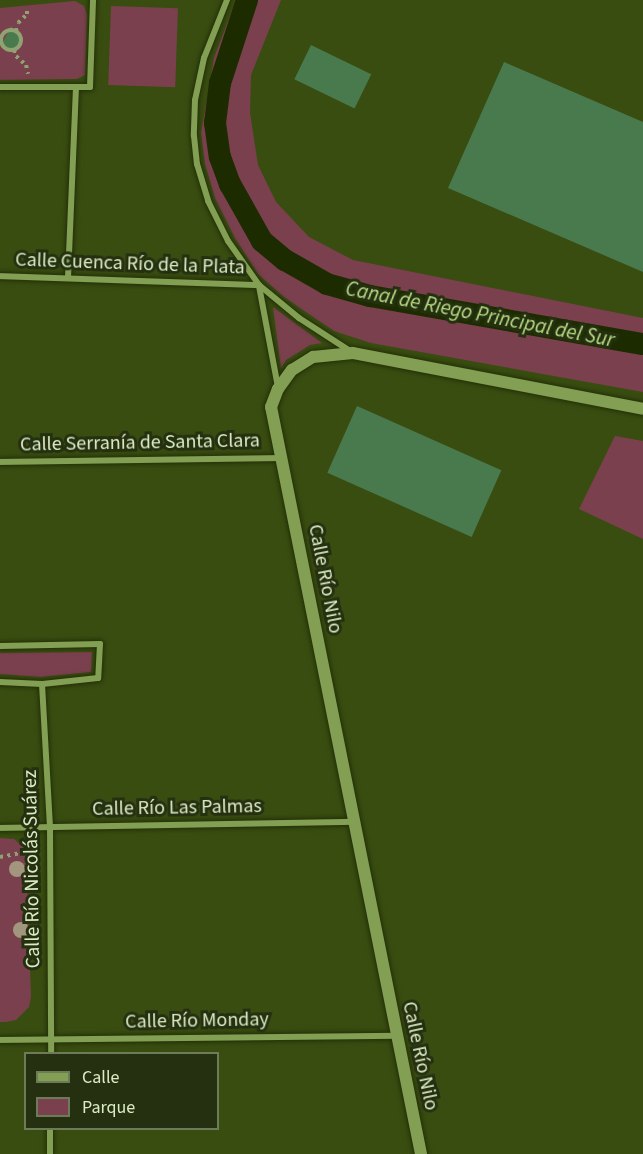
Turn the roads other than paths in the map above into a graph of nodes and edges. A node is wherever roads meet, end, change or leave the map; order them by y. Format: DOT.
graph roads {
  1 [pos="93,0"];
  2 [pos="227,0"];
  3 [pos="0,87"];
  4 [pos="76,87"];
  5 [pos="0,276"];
  6 [pos="68,278"];
  7 [pos="259,285"];
  8 [pos="353,352"];
  9 [pos="278,389"];
  10 [pos="643,409"];
  11 [pos="280,458"];
  12 [pos="0,462"];
  13 [pos="0,646"];
  14 [pos="0,682"];
  15 [pos="42,684"];
  16 [pos="354,822"];
  17 [pos="50,827"];
  18 [pos="0,828"];
  19 [pos="395,1036"];
  20 [pos="0,1040"];
  21 [pos="51,1040"];
  22 [pos="51,1052"];
  23 [pos="50,1130"];
  24 [pos="50,1154"];
  25 [pos="420,1154"];
  1 -- 4 [label="street"];
  2 -- 7 [label="street"];
  3 -- 4 [label="street"];
  4 -- 6 [label="street"];
  5 -- 6 [label="street, Calle Cuenca Río de la Plata"];
  6 -- 7 [label="street, Calle Cuenca Río de la Plata"];
  7 -- 8 [label="street"];
  7 -- 9 [label="street"];
  8 -- 9 [label="main road"];
  8 -- 10 [label="main road"];
  9 -- 11 [label="main road, Calle Río Nilo"];
  11 -- 12 [label="street, Calle Serranía de Santa Clara"];
  11 -- 16 [label="main road, Calle Río Nilo"];
  13 -- 15 [label="street"];
  14 -- 15 [label="street"];
  15 -- 17 [label="street, Calle Río Nicolás Suárez"];
  16 -- 17 [label="street, Calle Río Las Palmas"];
  16 -- 19 [label="main road, Calle Río Nilo"];
  17 -- 18 [label="street, Calle Río Las Palmas"];
  17 -- 21 [label="street, Calle Río Nicolás Suárez"];
  19 -- 21 [label="street, Calle Río Monday"];
  19 -- 25 [label="main road, Calle Río Nilo"];
  20 -- 21 [label="street, Calle Río Monday"];
  21 -- 22 [label="street, Calle Río Nicolás Suárez"];
  23 -- 24 [label="street"];
}
